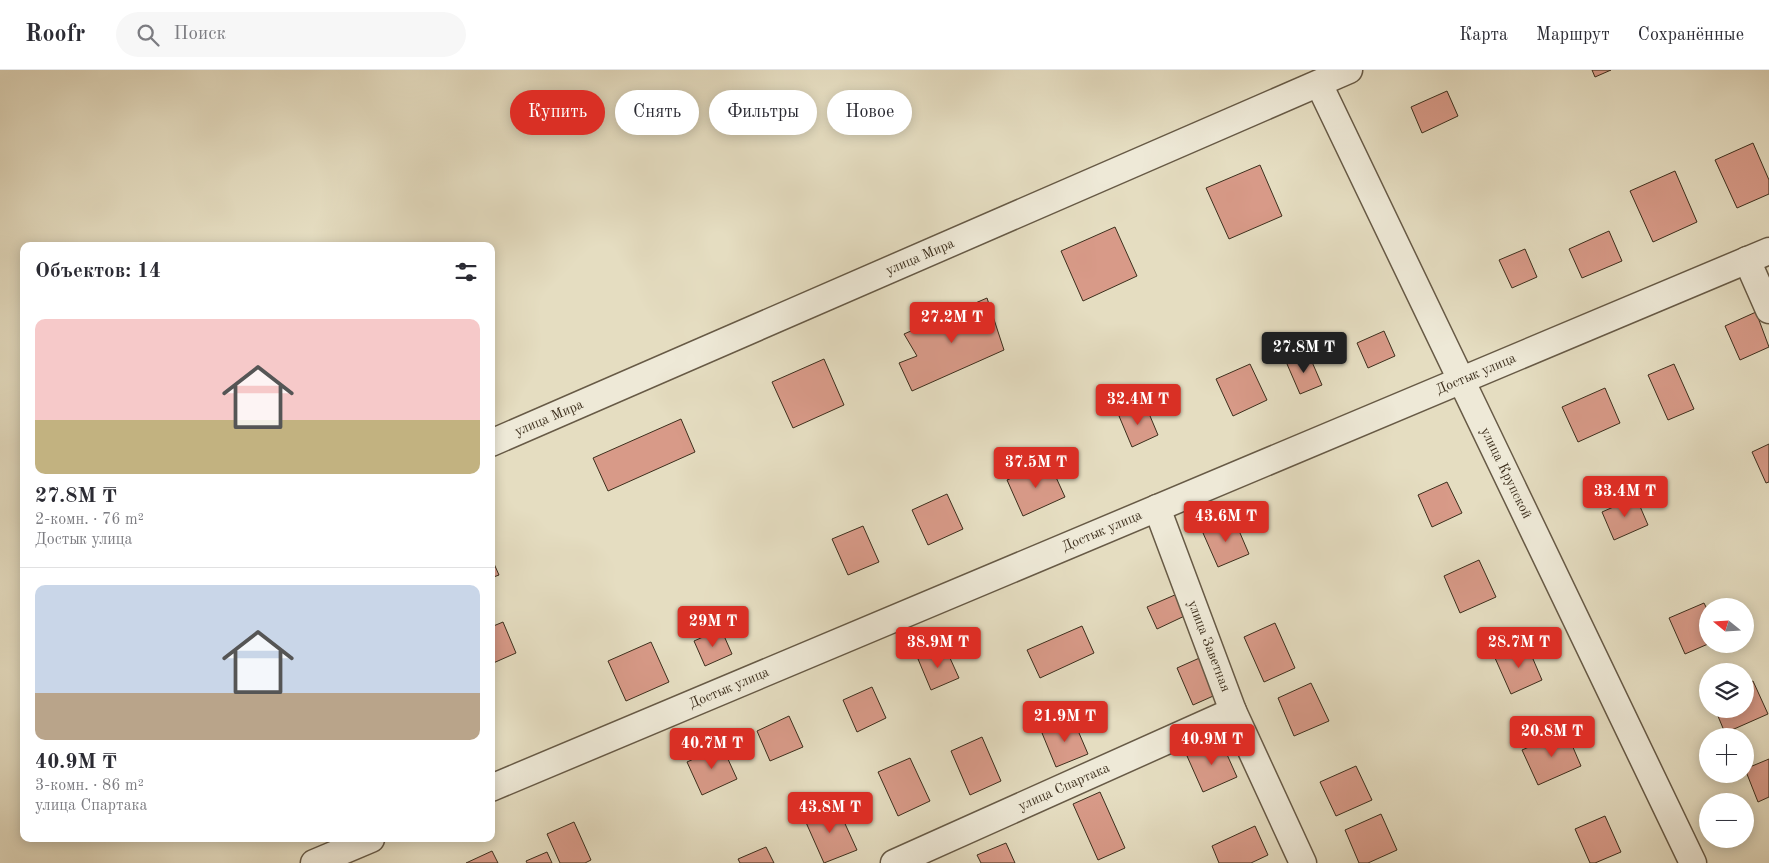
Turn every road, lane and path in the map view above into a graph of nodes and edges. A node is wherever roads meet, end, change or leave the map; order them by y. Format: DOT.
graph roads {
  1 [pos="1349,70"];
  2 [pos="1319,84"];
  3 [pos="1758,255"];
  4 [pos="1769,310"];
  5 [pos="1461,380"];
  6 [pos="495,441"];
  7 [pos="1157,508"];
  8 [pos="1233,711"];
  9 [pos="495,786"];
  10 [pos="361,842"];
  11 [pos="324,853"];
  12 [pos="894,863"];
  13 [pos="1303,863"];
  14 [pos="1693,863"];
  1 -- 2 [label="street, улица Мира"];
  2 -- 5 [label="street, улица Крупской"];
  2 -- 6 [label="street, улица Мира"];
  3 -- 4 [label="street"];
  3 -- 5 [label="street, Достык улица"];
  5 -- 7 [label="street, Достык улица"];
  5 -- 14 [label="street, улица Крупской"];
  7 -- 8 [label="street, улица Заветная"];
  7 -- 9 [label="street, Достык улица"];
  8 -- 12 [label="street, улица Спартака"];
  8 -- 13 [label="street, улица Заветная"];
  10 -- 11 [label="street"];
}
